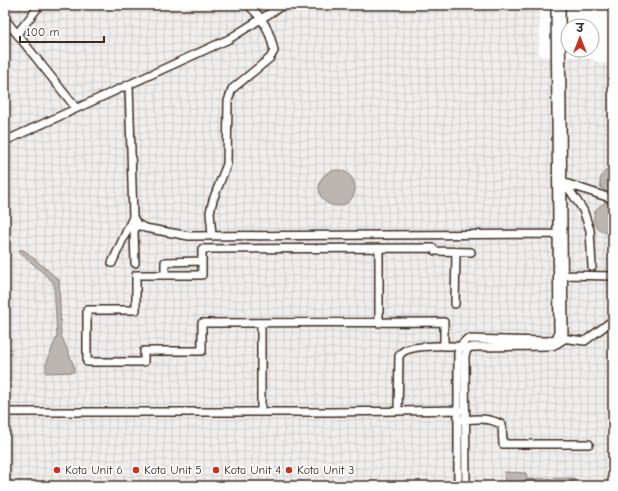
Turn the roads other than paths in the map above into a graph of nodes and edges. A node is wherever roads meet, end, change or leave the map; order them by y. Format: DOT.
graph roads {
  1 [pos="40,5"];
  2 [pos="248,5"];
  3 [pos="283,5"];
  4 [pos="555,5"];
  5 [pos="561,5"];
  6 [pos="5,19"];
  7 [pos="262,19"];
  8 [pos="17,34"];
  9 [pos="558,58"];
  10 [pos="129,84"];
  11 [pos="76,108"];
  12 [pos="5,141"];
  13 [pos="564,182"];
  14 [pos="613,199"];
  15 [pos="133,217"];
  16 [pos="137,224"];
  17 [pos="560,234"];
  18 [pos="212,236"];
  19 [pos="379,248"];
  20 [pos="456,252"];
  21 [pos="471,252"];
  22 [pos="202,261"];
  23 [pos="112,262"];
  24 [pos="135,263"];
  25 [pos="592,267"];
  26 [pos="166,275"];
  27 [pos="564,275"];
  28 [pos="613,276"];
  29 [pos="455,304"];
  30 [pos="613,320"];
  31 [pos="261,323"];
  32 [pos="379,323"];
  33 [pos="560,338"];
  34 [pos="444,346"];
  35 [pos="460,346"];
  36 [pos="467,350"];
  37 [pos="458,410"];
  38 [pos="466,410"];
  39 [pos="398,411"];
  40 [pos="5,412"];
  41 [pos="261,412"];
  42 [pos="458,420"];
  43 [pos="466,420"];
  44 [pos="589,444"];
  45 [pos="458,486"];
  46 [pos="466,486"];
  1 -- 8 [label="street"];
  2 -- 7 [label="street"];
  3 -- 7 [label="street"];
  4 -- 9 [label="street"];
  5 -- 9 [label="street"];
  6 -- 8 [label="street"];
  7 -- 10 [label="street"];
  7 -- 18 [label="street"];
  8 -- 11 [label="street"];
  9 -- 13 [label="street"];
  9 -- 17 [label="street"];
  10 -- 11 [label="street"];
  10 -- 15 [label="street"];
  11 -- 12 [label="street"];
  13 -- 14 [label="street"];
  13 -- 17 [label="street"];
  13 -- 25 [label="street"];
  15 -- 16 [label="street"];
  15 -- 23 [label="street"];
  16 -- 18 [label="street"];
  16 -- 24 [label="street"];
  17 -- 18 [label="street"];
  17 -- 27 [label="street"];
  17 -- 33 [label="street"];
  19 -- 20 [label="street"];
  19 -- 22 [label="street"];
  19 -- 32 [label="street"];
  20 -- 21 [label="street"];
  20 -- 29 [label="street"];
  22 -- 26 [label="street"];
  22 -- 26 [label="street"];
  26 -- 31 [label="street"];
  27 -- 28 [label="street"];
  27 -- 33 [label="street"];
  30 -- 33 [label="street"];
  31 -- 32 [label="street"];
  31 -- 41 [label="street"];
  32 -- 34 [label="street"];
  33 -- 35 [label="street"];
  33 -- 36 [label="street"];
  34 -- 35 [label="street"];
  34 -- 39 [label="street"];
  35 -- 36 [label="street"];
  35 -- 37 [label="street"];
  36 -- 38 [label="street"];
  37 -- 38 [label="street"];
  37 -- 39 [label="street"];
  37 -- 42 [label="street"];
  38 -- 43 [label="street"];
  39 -- 41 [label="street"];
  40 -- 41 [label="street"];
  42 -- 43 [label="street"];
  42 -- 45 [label="street"];
  43 -- 44 [label="street"];
  43 -- 46 [label="street"];
}
